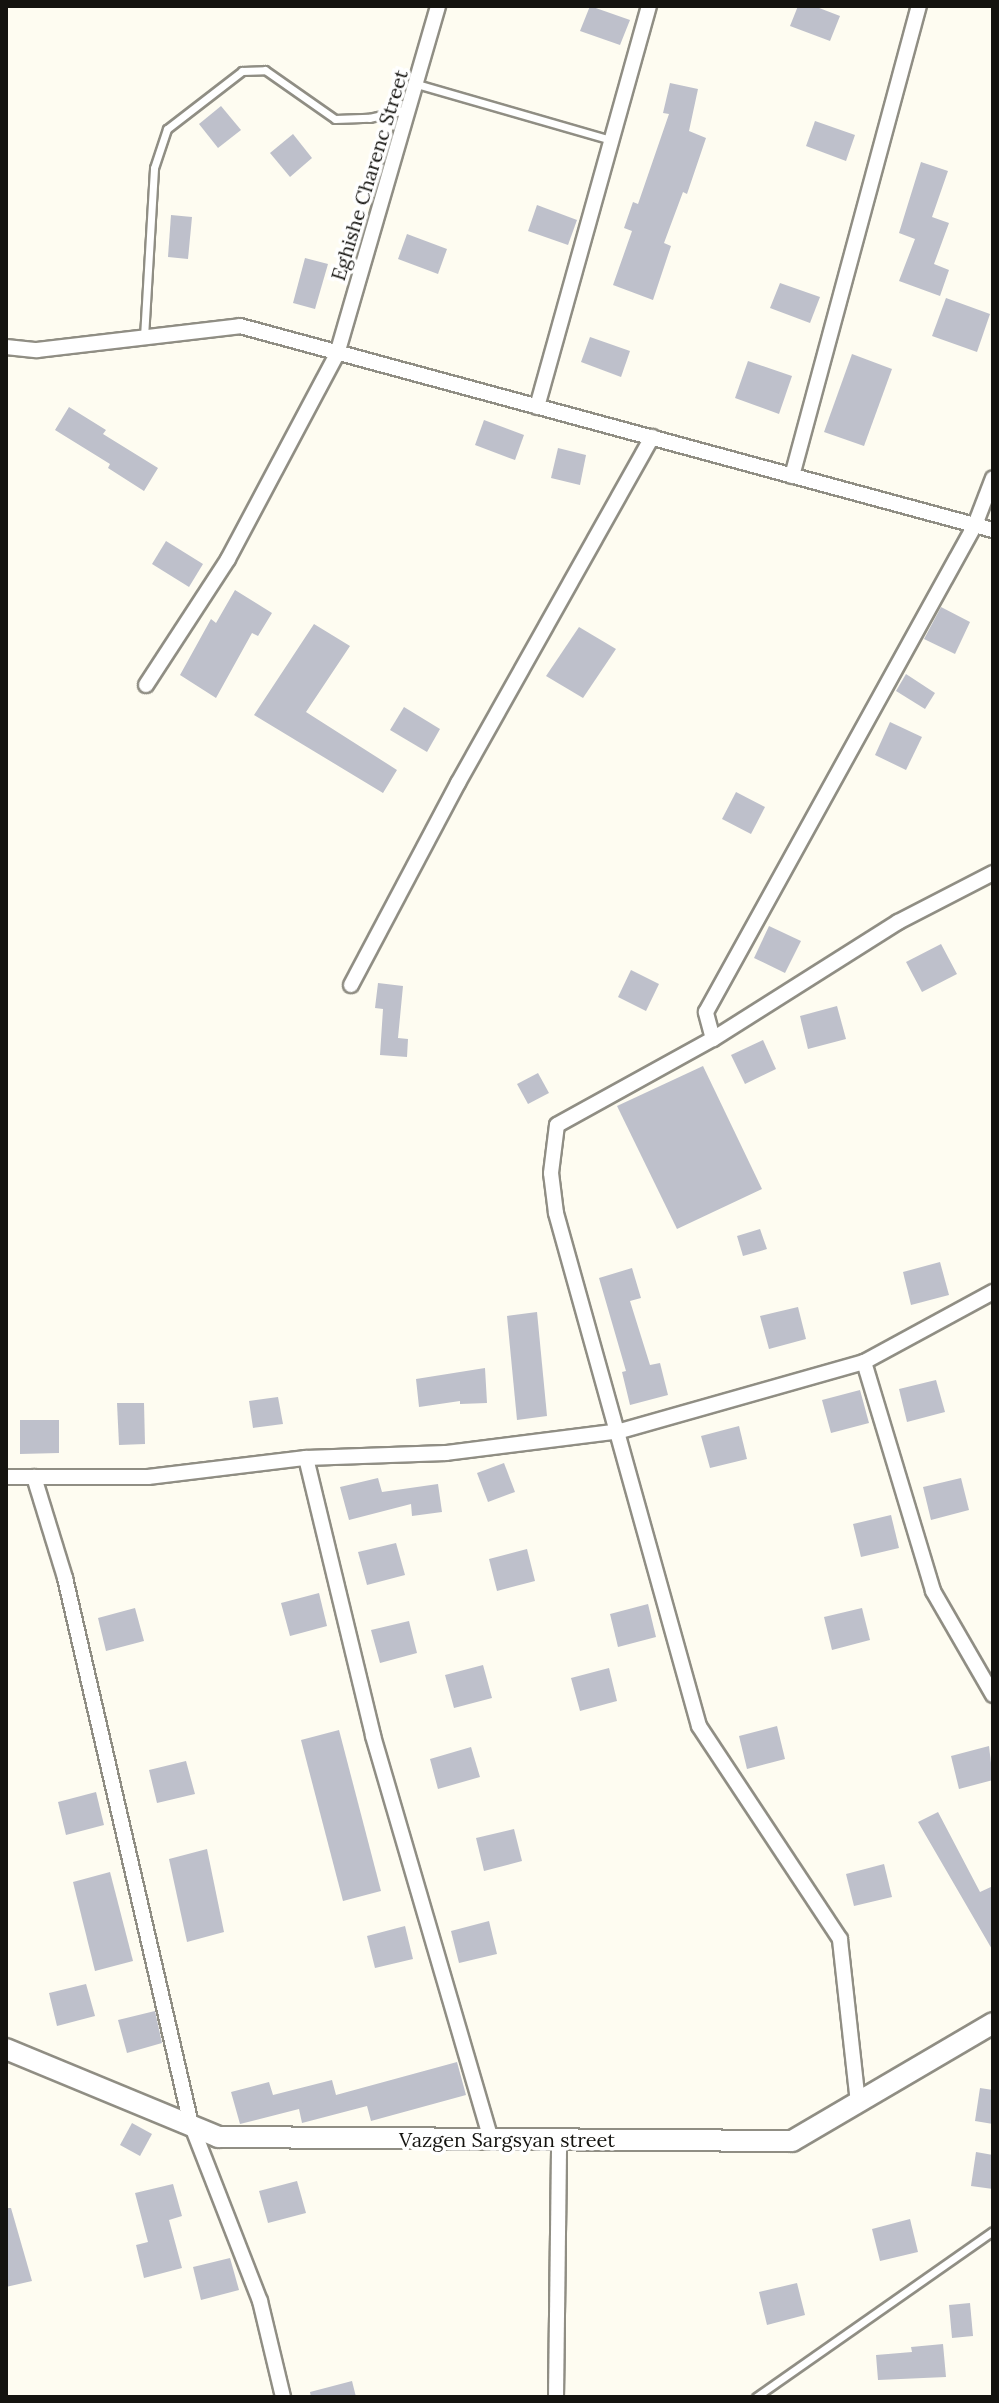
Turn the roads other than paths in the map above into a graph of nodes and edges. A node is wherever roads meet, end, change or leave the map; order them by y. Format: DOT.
graph roads {
  1 [pos="438,6"];
  2 [pos="649,6"];
  3 [pos="919,6"];
  4 [pos="417,84"];
  5 [pos="410,109"];
  6 [pos="611,140"];
  7 [pos="144,339"];
  8 [pos="6,347"];
  9 [pos="337,354"];
  10 [pos="537,407"];
  11 [pos="652,437"];
  12 [pos="792,476"];
  13 [pos="993,478"];
  14 [pos="975,525"];
  15 [pos="993,530"];
  16 [pos="146,685"];
  17 [pos="993,873"];
  18 [pos="351,985"];
  19 [pos="713,1039"];
  20 [pos="993,1292"];
  21 [pos="864,1362"];
  22 [pos="620,1431"];
  23 [pos="306,1458"];
  24 [pos="6,1477"];
  25 [pos="34,1477"];
  26 [pos="993,1695"];
  27 [pos="993,2023"];
  28 [pos="6,2049"];
  29 [pos="858,2103"];
  30 [pos="191,2124"];
  31 [pos="491,2139"];
  32 [pos="559,2140"];
  33 [pos="993,2231"];
  34 [pos="283,2397"];
  35 [pos="556,2397"];
  36 [pos="756,2397"];
  1 -- 4 [label="street, Eghishe Charenc Street"];
  2 -- 6 [label="street"];
  3 -- 12 [label="street"];
  4 -- 5 [label="street, Eghishe Charenc Street"];
  4 -- 6 [label="lane"];
  5 -- 7 [label="lane"];
  5 -- 9 [label="street, Eghishe Charenc Street"];
  6 -- 10 [label="street"];
  7 -- 8 [label="street"];
  7 -- 9 [label="street"];
  9 -- 10 [label="street"];
  9 -- 16 [label="street, Eghishe Charenc Street"];
  10 -- 11 [label="street"];
  11 -- 12 [label="street"];
  11 -- 18 [label="street"];
  12 -- 14 [label="street"];
  13 -- 14 [label="street"];
  14 -- 15 [label="street"];
  14 -- 19 [label="street"];
  17 -- 19 [label="street"];
  19 -- 22 [label="street"];
  20 -- 21 [label="street"];
  21 -- 22 [label="street"];
  21 -- 26 [label="street"];
  22 -- 23 [label="street"];
  22 -- 29 [label="street"];
  23 -- 25 [label="street"];
  23 -- 31 [label="street"];
  24 -- 25 [label="street"];
  25 -- 30 [label="street"];
  27 -- 29 [label="street, Vazgen Sargsyan street"];
  28 -- 30 [label="street, Vazgen Sargsyan street"];
  29 -- 32 [label="street, Vazgen Sargsyan street"];
  30 -- 31 [label="street, Vazgen Sargsyan street"];
  30 -- 34 [label="street"];
  31 -- 32 [label="street, Vazgen Sargsyan street"];
  32 -- 35 [label="street"];
  33 -- 36 [label="lane"];
}
